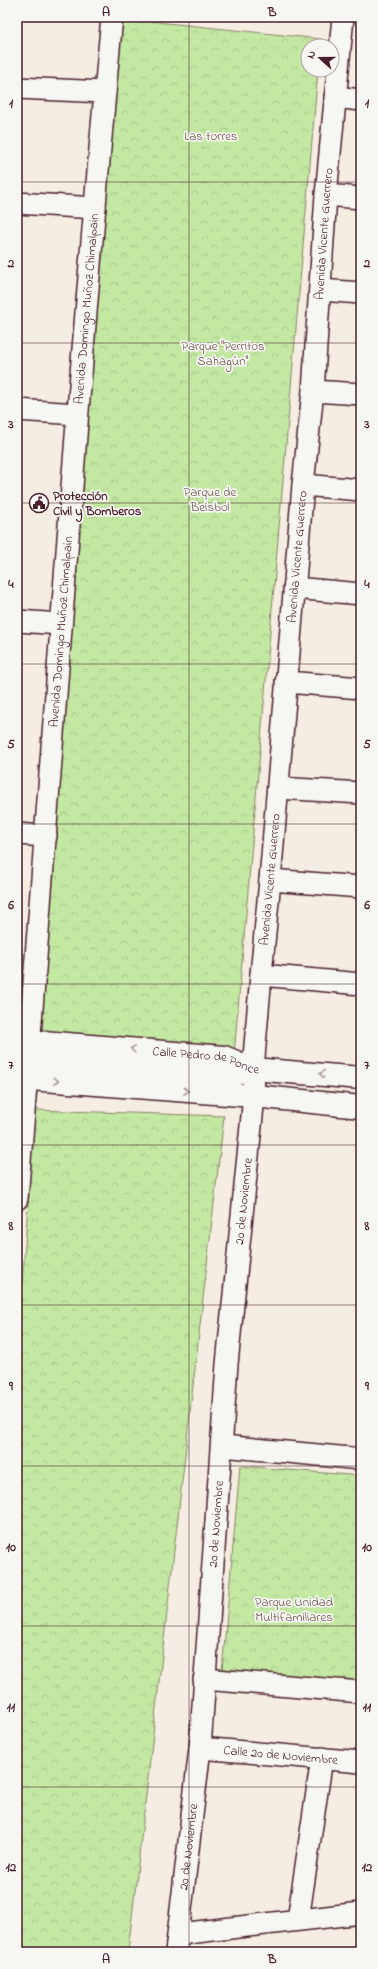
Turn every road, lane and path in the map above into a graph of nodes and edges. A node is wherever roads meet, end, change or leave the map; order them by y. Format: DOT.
graph roads {
  1 [pos="112,17"];
  2 [pos="343,17"];
  3 [pos="17,88"];
  4 [pos="105,92"];
  5 [pos="335,97"];
  6 [pos="361,100"];
  7 [pos="326,195"];
  8 [pos="361,198"];
  9 [pos="17,203"];
  10 [pos="95,208"];
  11 [pos="320,290"];
  12 [pos="361,293"];
  13 [pos="313,391"];
  14 [pos="361,394"];
  15 [pos="17,410"];
  16 [pos="76,414"];
  17 [pos="303,485"];
  18 [pos="361,490"];
  19 [pos="294,588"];
  20 [pos="361,594"];
  21 [pos="17,620"];
  22 [pos="60,624"];
  23 [pos="286,682"];
  24 [pos="361,688"];
  25 [pos="278,788"];
  26 [pos="361,793"];
  27 [pos="17,834"];
  28 [pos="46,836"];
  29 [pos="270,880"];
  30 [pos="361,887"];
  31 [pos="261,974"];
  32 [pos="361,984"];
  33 [pos="23,1050"];
  34 [pos="253,1069"];
  35 [pos="22,1078"];
  36 [pos="361,1078"];
  37 [pos="254,1096"];
  38 [pos="361,1107"];
  39 [pos="17,1199"];
  40 [pos="222,1446"];
  41 [pos="361,1459"];
  42 [pos="204,1680"];
  43 [pos="361,1692"];
  44 [pos="200,1748"];
  45 [pos="322,1758"];
  46 [pos="361,1762"];
  47 [pos="361,1913"];
  48 [pos="298,1920"];
  49 [pos="178,1943"];
  1 -- 4 [label="street, Avenida Domingo Muñoz Chimalpain"];
  2 -- 5 [label="street, Avenida Vicente Guerrero"];
  3 -- 4 [label="street"];
  4 -- 10 [label="street, Avenida Domingo Muñoz Chimalpain"];
  5 -- 6 [label="street"];
  5 -- 7 [label="street, Avenida Vicente Guerrero"];
  7 -- 8 [label="street"];
  7 -- 11 [label="street, Avenida Vicente Guerrero"];
  9 -- 10 [label="street"];
  10 -- 16 [label="street, Avenida Domingo Muñoz Chimalpain"];
  11 -- 12 [label="street"];
  11 -- 13 [label="street, Avenida Vicente Guerrero"];
  13 -- 14 [label="street"];
  13 -- 17 [label="street, Avenida Vicente Guerrero"];
  15 -- 16 [label="street"];
  16 -- 22 [label="street, Avenida Domingo Muñoz Chimalpain"];
  17 -- 18 [label="street"];
  17 -- 19 [label="street, Avenida Vicente Guerrero"];
  19 -- 20 [label="street"];
  19 -- 23 [label="street, Avenida Vicente Guerrero"];
  21 -- 22 [label="street"];
  22 -- 28 [label="street, Avenida Domingo Muñoz Chimalpain"];
  23 -- 24 [label="street"];
  23 -- 25 [label="street, Avenida Vicente Guerrero"];
  25 -- 26 [label="street"];
  25 -- 29 [label="street, Avenida Vicente Guerrero"];
  27 -- 28 [label="street"];
  28 -- 33 [label="street, Avenida Domingo Muñoz Chimalpain"];
  29 -- 30 [label="street"];
  29 -- 31 [label="street, Avenida Vicente Guerrero"];
  31 -- 32 [label="street"];
  31 -- 34 [label="street, Avenida Vicente Guerrero"];
  34 -- 33 [label="street, Calle Pedro de Ponce, one-way"];
  33 -- 35 [label="street, Avenida Domingo Muñoz Chimalpain"];
  36 -- 34 [label="street, Calle Pedro de Ponce, one-way"];
  34 -- 37 [label="street, Avenida Vicente Guerrero"];
  35 -- 37 [label="street, Calle Pedro de Ponce, one-way"];
  35 -- 39 [label="street, Avenida Domingo Muñoz Chimalpain"];
  37 -- 38 [label="street, Calle Pedro de Ponce"];
  37 -- 40 [label="street, 20 de Noviembre"];
  40 -- 41 [label="street"];
  40 -- 42 [label="street, 20 de Noviembre"];
  42 -- 43 [label="street"];
  42 -- 44 [label="street, 20 de Noviembre"];
  44 -- 45 [label="street, Calle 20 de Noviembre"];
  44 -- 49 [label="street, 20 de Noviembre"];
  45 -- 46 [label="street, Calle 20 de Noviembre"];
  45 -- 48 [label="street"];
  47 -- 48 [label="street"];
  48 -- 49 [label="street"];
}
